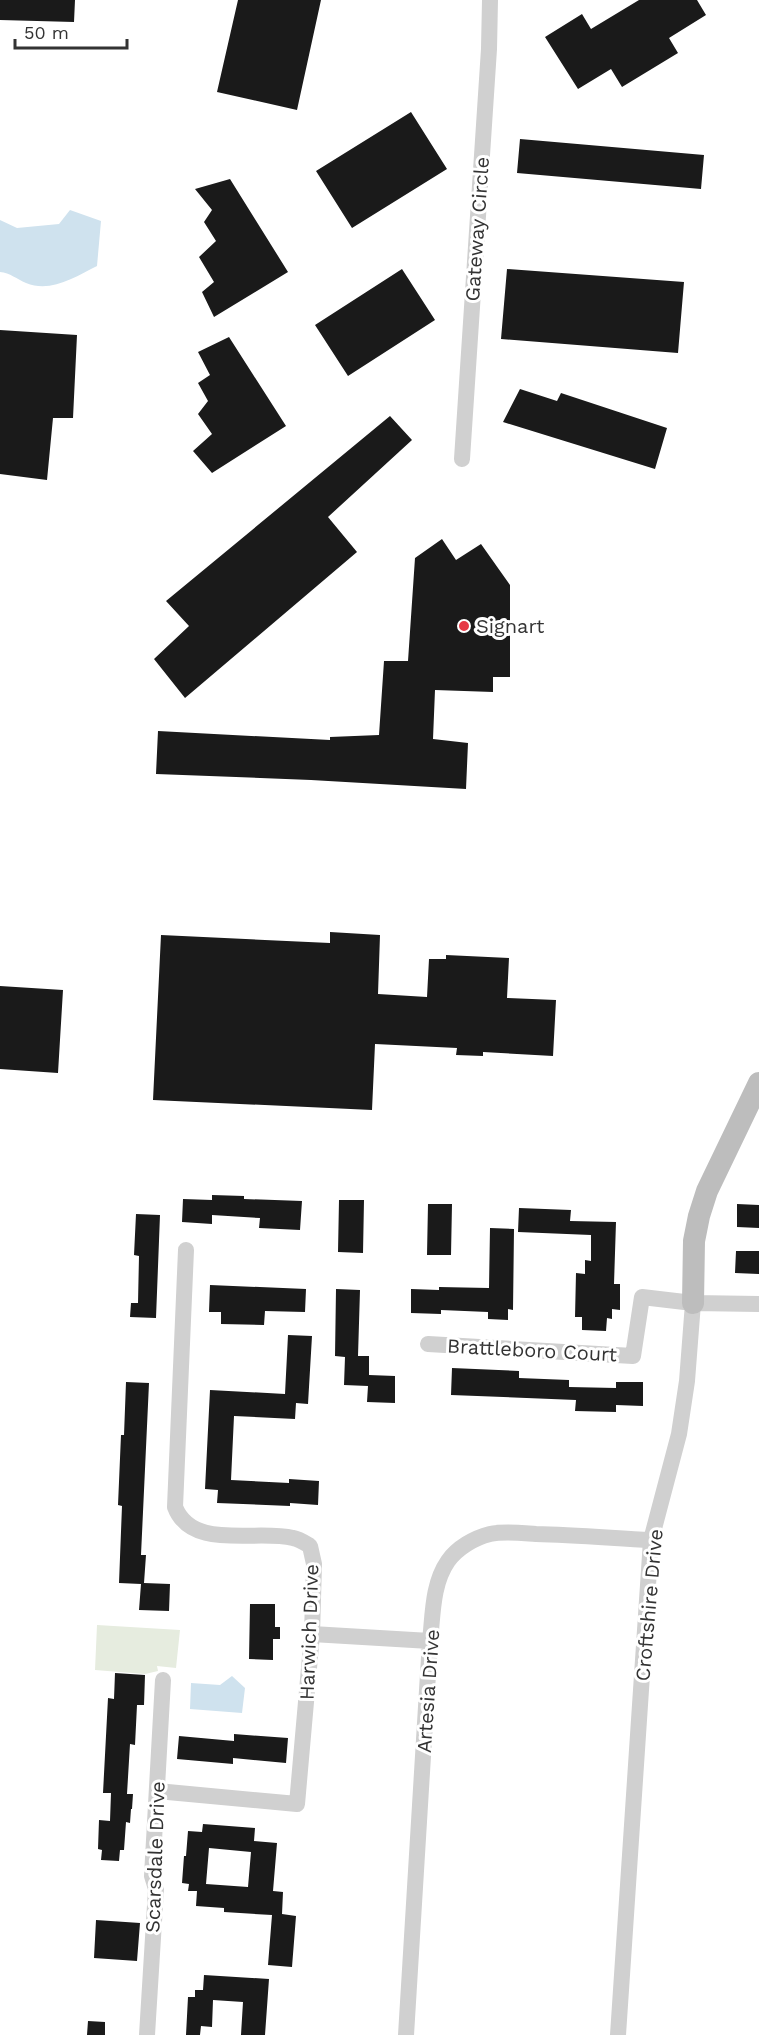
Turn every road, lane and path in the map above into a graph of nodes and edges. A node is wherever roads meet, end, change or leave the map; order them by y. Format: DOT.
graph roads {
  1 [pos="490,0"];
  2 [pos="462,459"];
  3 [pos="759,1083"];
  4 [pos="186,1250"];
  5 [pos="693,1303"];
  6 [pos="759,1304"];
  7 [pos="428,1344"];
  8 [pos="651,1540"];
  9 [pos="312,1634"];
  10 [pos="430,1641"];
  11 [pos="163,1680"];
  12 [pos="157,1791"];
  13 [pos="147,2035"];
  14 [pos="406,2035"];
  15 [pos="618,2035"];
  1 -- 2 [label="street, Gateway Circle"];
  3 -- 5 [label="street, Croftshire Drive"];
  4 -- 9 [label="street, Harwich Drive"];
  5 -- 6 [label="street"];
  5 -- 7 [label="street, Brattleboro Court"];
  5 -- 8 [label="street, Croftshire Drive"];
  8 -- 10 [label="street, Artesia Drive"];
  8 -- 15 [label="street, Croftshire Drive"];
  9 -- 10 [label="street"];
  9 -- 12 [label="street, Harwich Drive"];
  10 -- 14 [label="street, Artesia Drive"];
  11 -- 12 [label="street, Scarsdale Drive"];
  12 -- 13 [label="street, Scarsdale Drive"];
}
